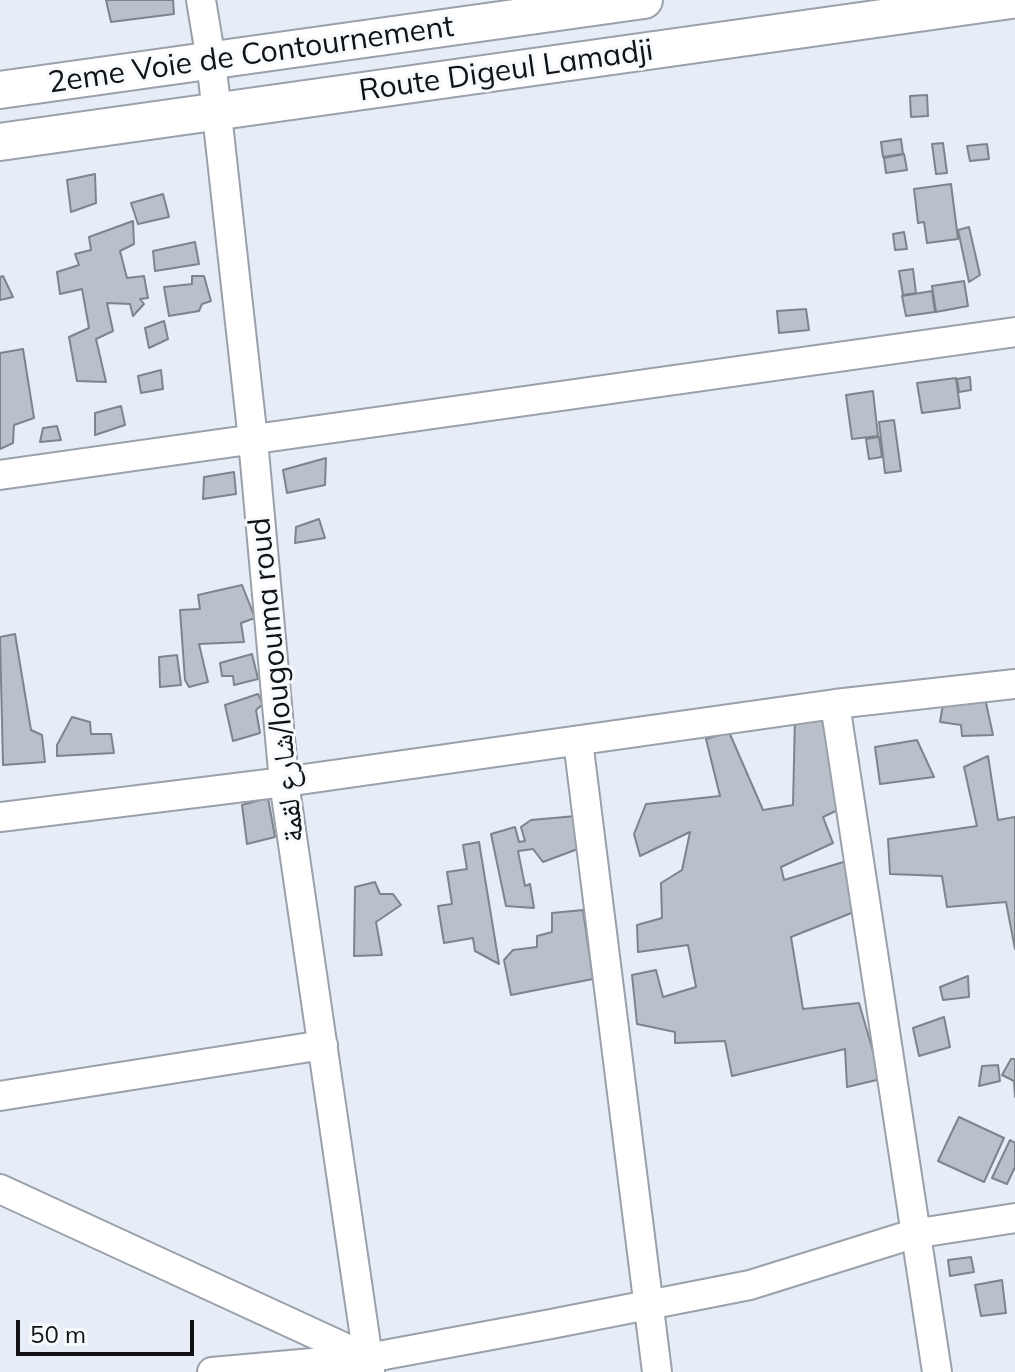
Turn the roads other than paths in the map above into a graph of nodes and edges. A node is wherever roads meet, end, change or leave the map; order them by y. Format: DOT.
graph roads {
  1 [pos="201,0"];
  2 [pos="644,0"];
  3 [pos="1011,0"];
  4 [pos="211,60"];
  5 [pos="0,90"];
  6 [pos="216,112"];
  7 [pos="0,142"];
  8 [pos="1015,332"];
  9 [pos="253,440"];
  10 [pos="0,475"];
  11 [pos="1015,684"];
  12 [pos="835,704"];
  13 [pos="578,741"];
  14 [pos="284,782"];
  15 [pos="0,817"];
  16 [pos="323,1045"];
  17 [pos="0,1096"];
  18 [pos="0,1189"];
  19 [pos="1015,1218"];
  20 [pos="913,1234"];
  21 [pos="646,1305"];
  22 [pos="369,1365"];
  23 [pos="212,1372"];
  24 [pos="657,1372"];
  25 [pos="937,1372"];
  1 -- 4 [label="street, شارع لقمة/lougouma roud"];
  2 -- 4 [label="main road, 2eme Voie de Contournement"];
  3 -- 6 [label="main road, Route Digeul Lamadji"];
  4 -- 5 [label="main road, 2eme Voie de Contournement"];
  4 -- 6 [label="street, شارع لقمة/lougouma roud"];
  6 -- 7 [label="main road, Route Digeul Lamadji"];
  6 -- 9 [label="street, شارع لقمة/lougouma roud"];
  8 -- 9 [label="street"];
  9 -- 10 [label="street"];
  9 -- 14 [label="street, شارع لقمة/lougouma roud"];
  11 -- 12 [label="street"];
  12 -- 13 [label="street"];
  12 -- 20 [label="street"];
  13 -- 14 [label="street"];
  13 -- 21 [label="street"];
  14 -- 15 [label="street"];
  14 -- 16 [label="street, شارع لقمة/lougouma roud"];
  16 -- 17 [label="street"];
  16 -- 22 [label="street, شارع لقمة/lougouma roud"];
  18 -- 22 [label="street"];
  19 -- 20 [label="street"];
  20 -- 21 [label="street"];
  20 -- 25 [label="street"];
  21 -- 22 [label="street"];
  21 -- 24 [label="street"];
  22 -- 23 [label="street"];
}
